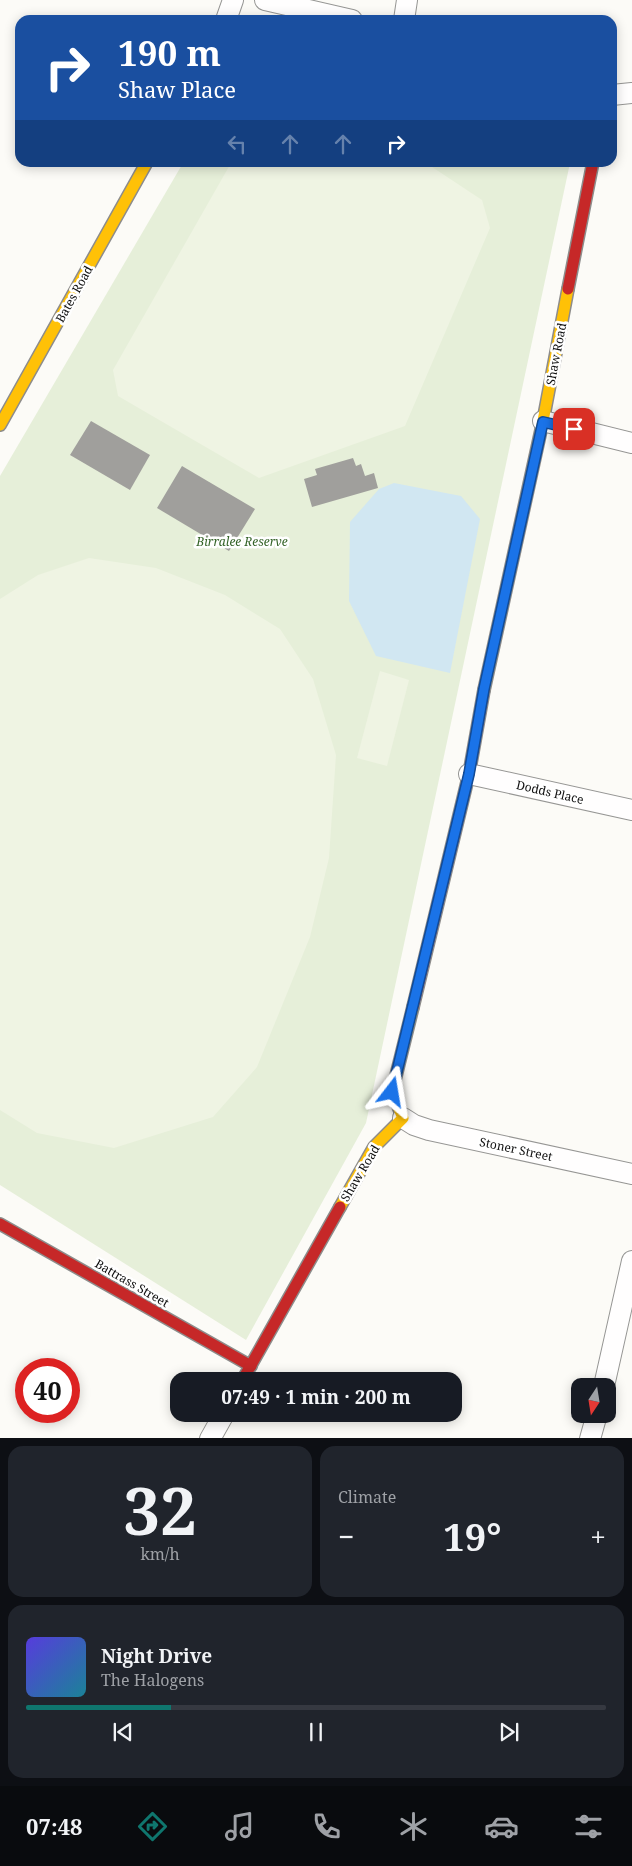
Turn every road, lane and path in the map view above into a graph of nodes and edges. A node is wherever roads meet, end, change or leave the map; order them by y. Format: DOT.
graph roads {
  1 [pos="233,0"];
  2 [pos="265,0"];
  3 [pos="407,0"];
  4 [pos="228,15"];
  5 [pos="330,15"];
  6 [pos="405,15"];
  7 [pos="632,93"];
  8 [pos="617,94"];
  9 [pos="144,167"];
  10 [pos="592,167"];
  11 [pos="543,422"];
  12 [pos="0,425"];
  13 [pos="632,443"];
  14 [pos="469,774"];
  15 [pos="632,810"];
  16 [pos="403,1118"];
  17 [pos="632,1174"];
  18 [pos="0,1224"];
  19 [pos="632,1261"];
  20 [pos="251,1366"];
  21 [pos="247,1372"];
  22 [pos="606,1378"];
  23 [pos="219,1422"];
  24 [pos="594,1423"];
  25 [pos="210,1438"];
  26 [pos="590,1438"];
  1 -- 4 [label="street"];
  2 -- 5 [label="street"];
  3 -- 6 [label="street"];
  7 -- 8 [label="street"];
  9 -- 12 [label="street, Bates Road"];
  10 -- 11 [label="street, Shaw Road"];
  11 -- 13 [label="street"];
  11 -- 14 [label="street, Shaw Road"];
  14 -- 15 [label="street, Dodds Place"];
  14 -- 16 [label="street, Shaw Road"];
  16 -- 17 [label="street, Stoner Street"];
  16 -- 20 [label="street, Shaw Road"];
  18 -- 20 [label="street, Battrass Street"];
  19 -- 22 [label="street"];
  20 -- 21 [label="street, Shaw Road"];
  23 -- 25 [label="street"];
  24 -- 26 [label="street"];
}
